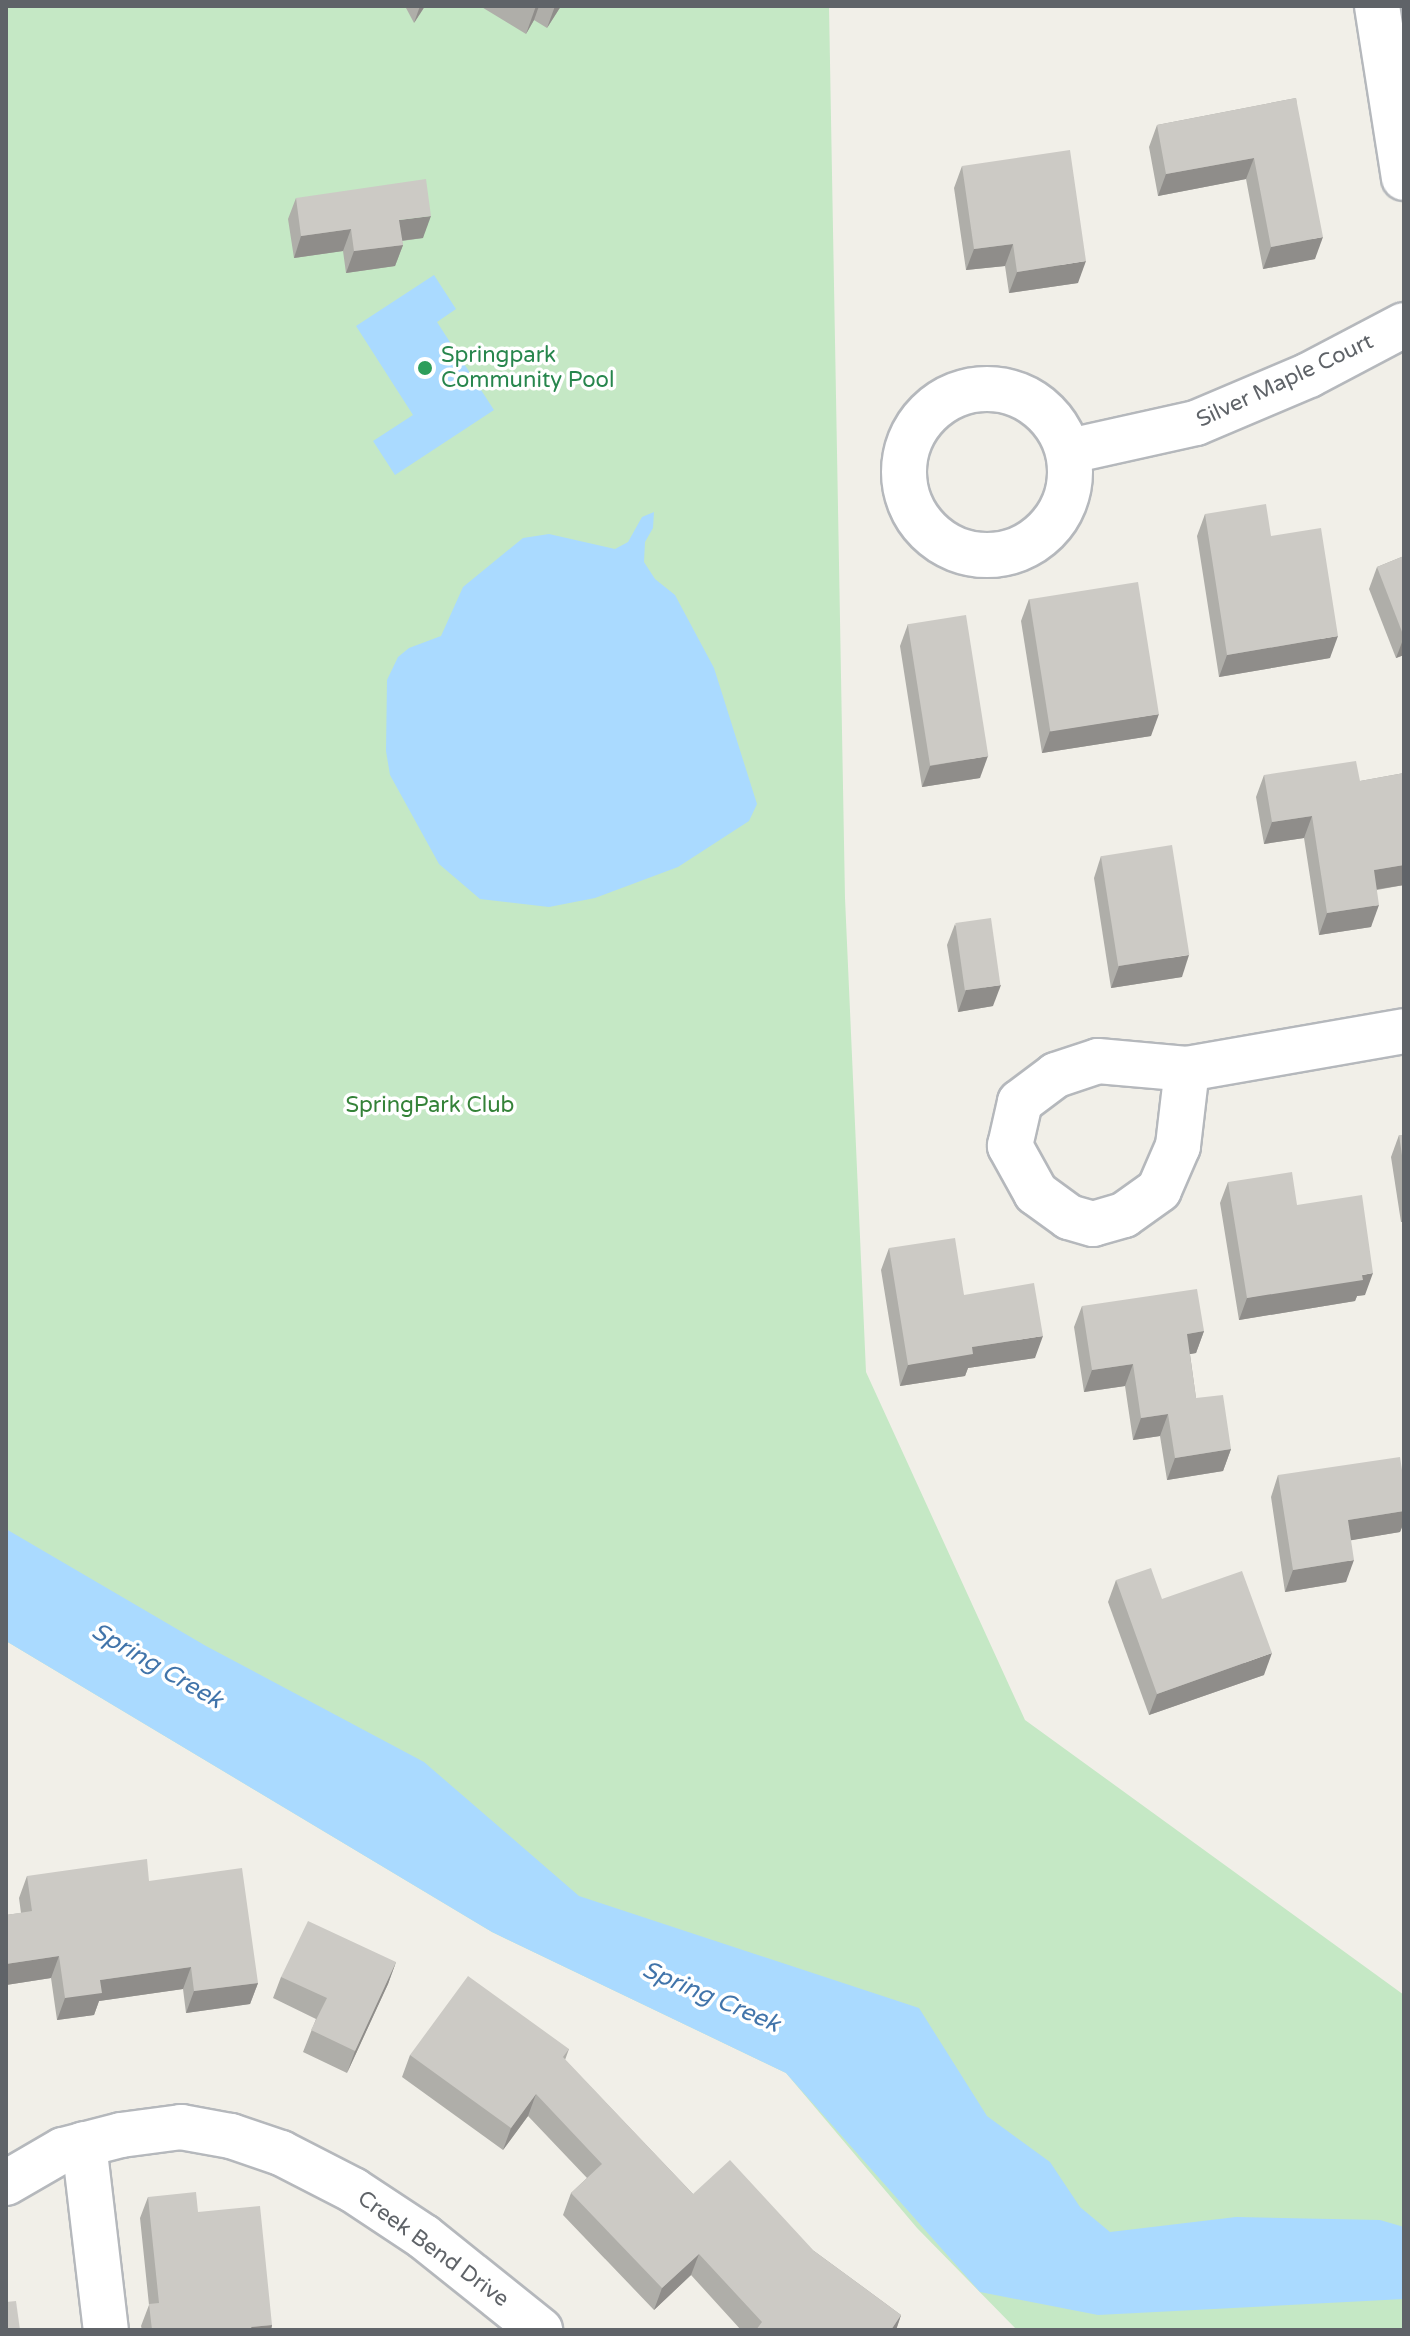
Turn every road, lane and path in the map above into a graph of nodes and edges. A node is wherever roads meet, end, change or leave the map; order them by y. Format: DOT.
graph roads {
  1 [pos="1377,6"];
  2 [pos="1404,178"];
  3 [pos="1404,325"];
  4 [pos="1070,451"];
  5 [pos="1404,1031"];
  6 [pos="1187,1069"];
  7 [pos="84,2144"];
  8 [pos="6,2183"];
  9 [pos="106,2330"];
  10 [pos="540,2330"];
  1 -- 2 [label="street"];
  3 -- 4 [label="street, Silver Maple Court"];
  5 -- 6 [label="street"];
  7 -- 8 [label="street, Creek Bend Drive"];
  7 -- 9 [label="street"];
  7 -- 10 [label="street, Creek Bend Drive"];
}
